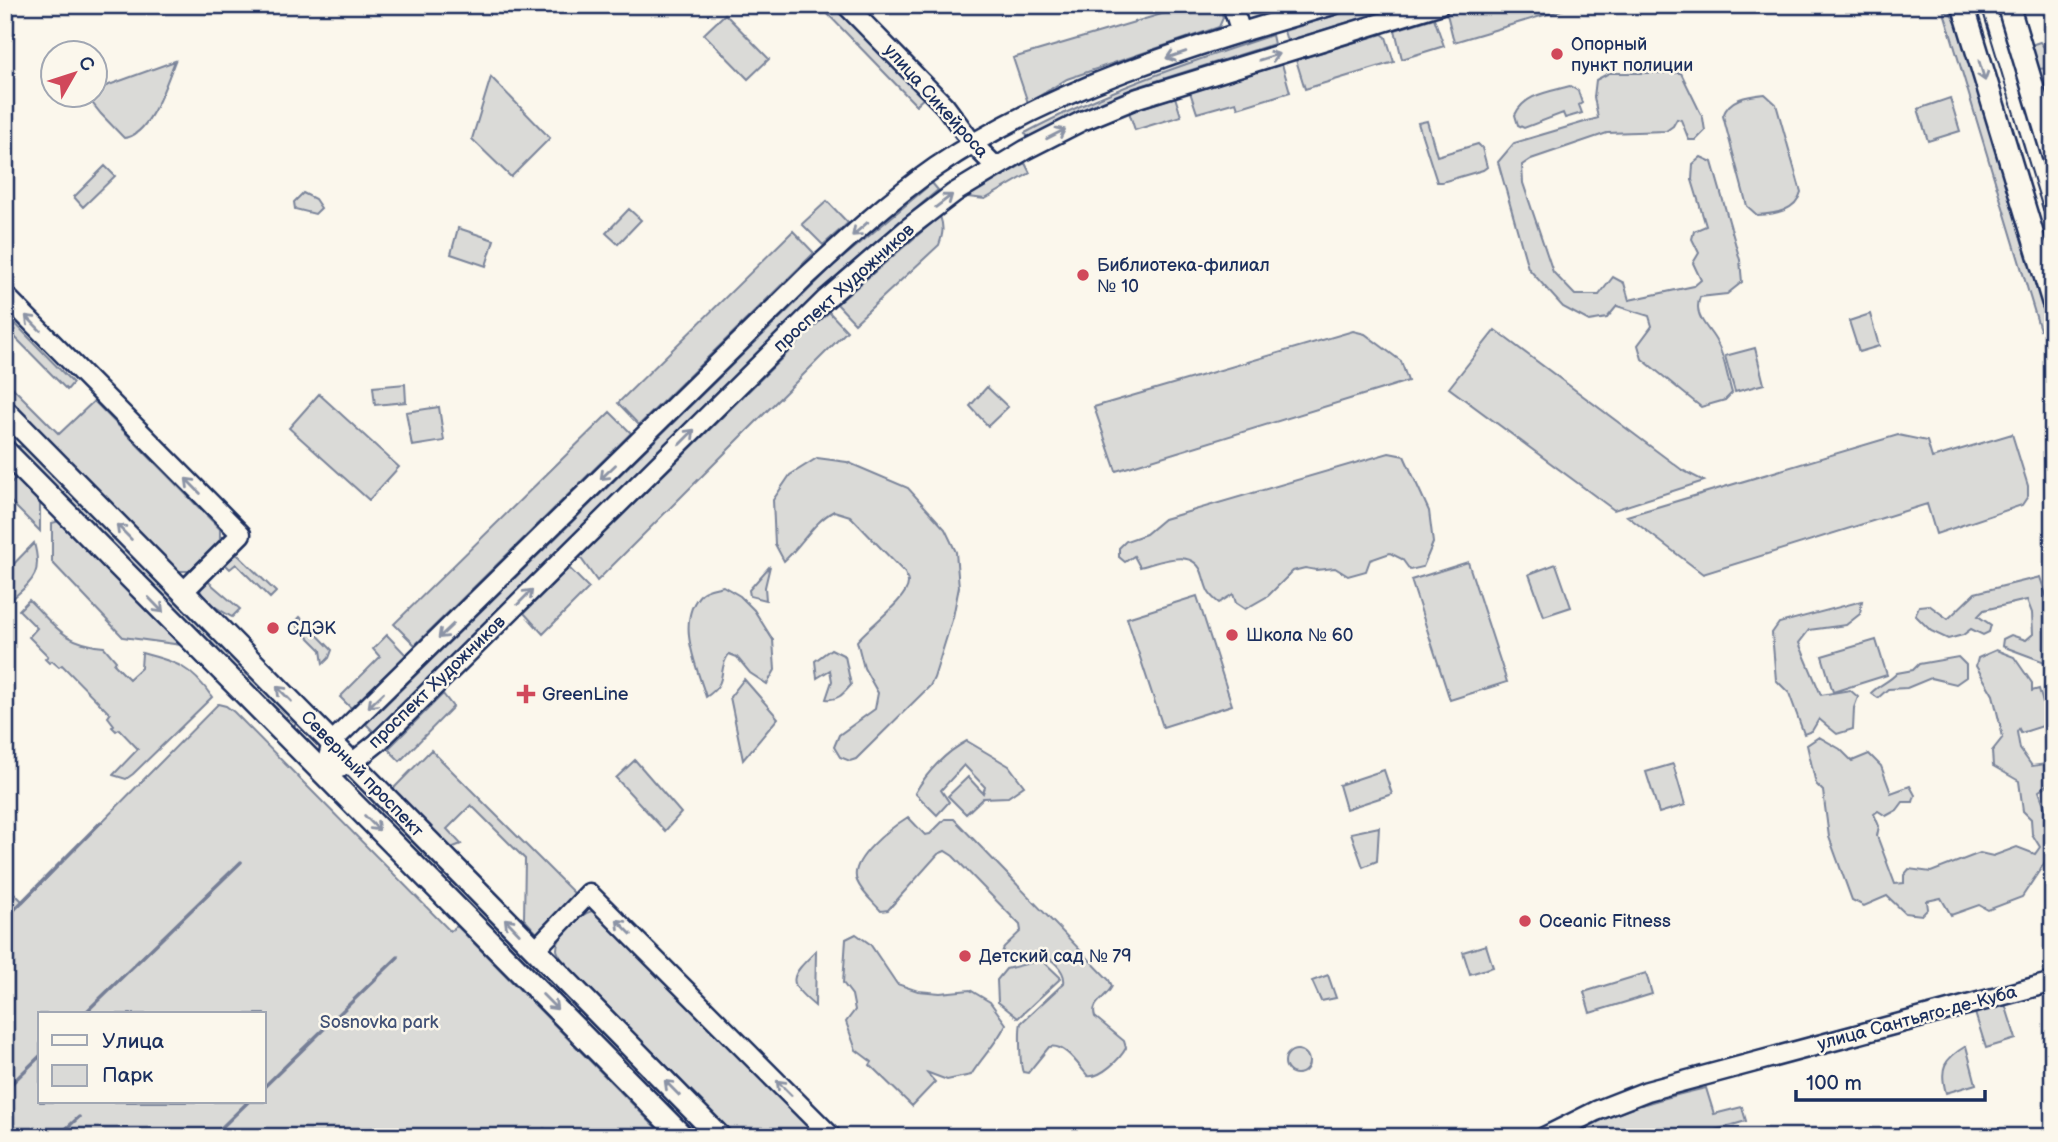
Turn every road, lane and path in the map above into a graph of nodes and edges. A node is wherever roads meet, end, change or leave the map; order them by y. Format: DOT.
graph roads {
  1 [pos="846,5"];
  2 [pos="861,5"];
  3 [pos="1233,5"];
  4 [pos="1333,5"];
  5 [pos="1439,5"];
  6 [pos="1963,5"];
  7 [pos="2008,5"];
  8 [pos="1241,32"];
  9 [pos="978,141"];
  10 [pos="2053,155"];
  11 [pos="995,166"];
  12 [pos="5,295"];
  13 [pos="2053,302"];
  14 [pos="5,411"];
  15 [pos="5,451"];
  16 [pos="183,592"];
  17 [pos="332,742"];
  18 [pos="352,763"];
  19 [pos="324,774"];
  20 [pos="535,950"];
  21 [pos="2053,982"];
  22 [pos="709,1132"];
  23 [pos="682,1137"];
  24 [pos="832,1137"];
  25 [pos="1544,1137"];
  1 -- 9 [label="street, улица Сикейроса"];
  2 -- 9 [label="street, улица Сикейроса"];
  3 -- 8 [label="street"];
  4 -- 8 [label="street, проспект Художников"];
  11 -- 5 [label="street, проспект Художников, one-way"];
  6 -- 13 [label="main road, one-way"];
  7 -- 10 [label="main road"];
  8 -- 9 [label="street, проспект Художников, one-way"];
  9 -- 11 [label="street, улица Сикейроса"];
  9 -- 17 [label="street, проспект Художников, one-way"];
  18 -- 11 [label="street, проспект Художников, one-way"];
  16 -- 12 [label="street, one-way"];
  16 -- 14 [label="main road, Северный проспект, one-way"];
  15 -- 19 [label="main road, Северный проспект, one-way"];
  17 -- 16 [label="main road, Северный проспект, one-way"];
  17 -- 18 [label="main road, Северный проспект"];
  17 -- 19 [label="street"];
  18 -- 19 [label="street, проспект Художников"];
  20 -- 18 [label="main road, Северный проспект, one-way"];
  19 -- 23 [label="main road, Северный проспект, one-way"];
  22 -- 20 [label="main road, Северный проспект, one-way"];
  24 -- 20 [label="street, one-way"];
  21 -- 25 [label="street, улица Сантьяго-де-Куба"];
}
